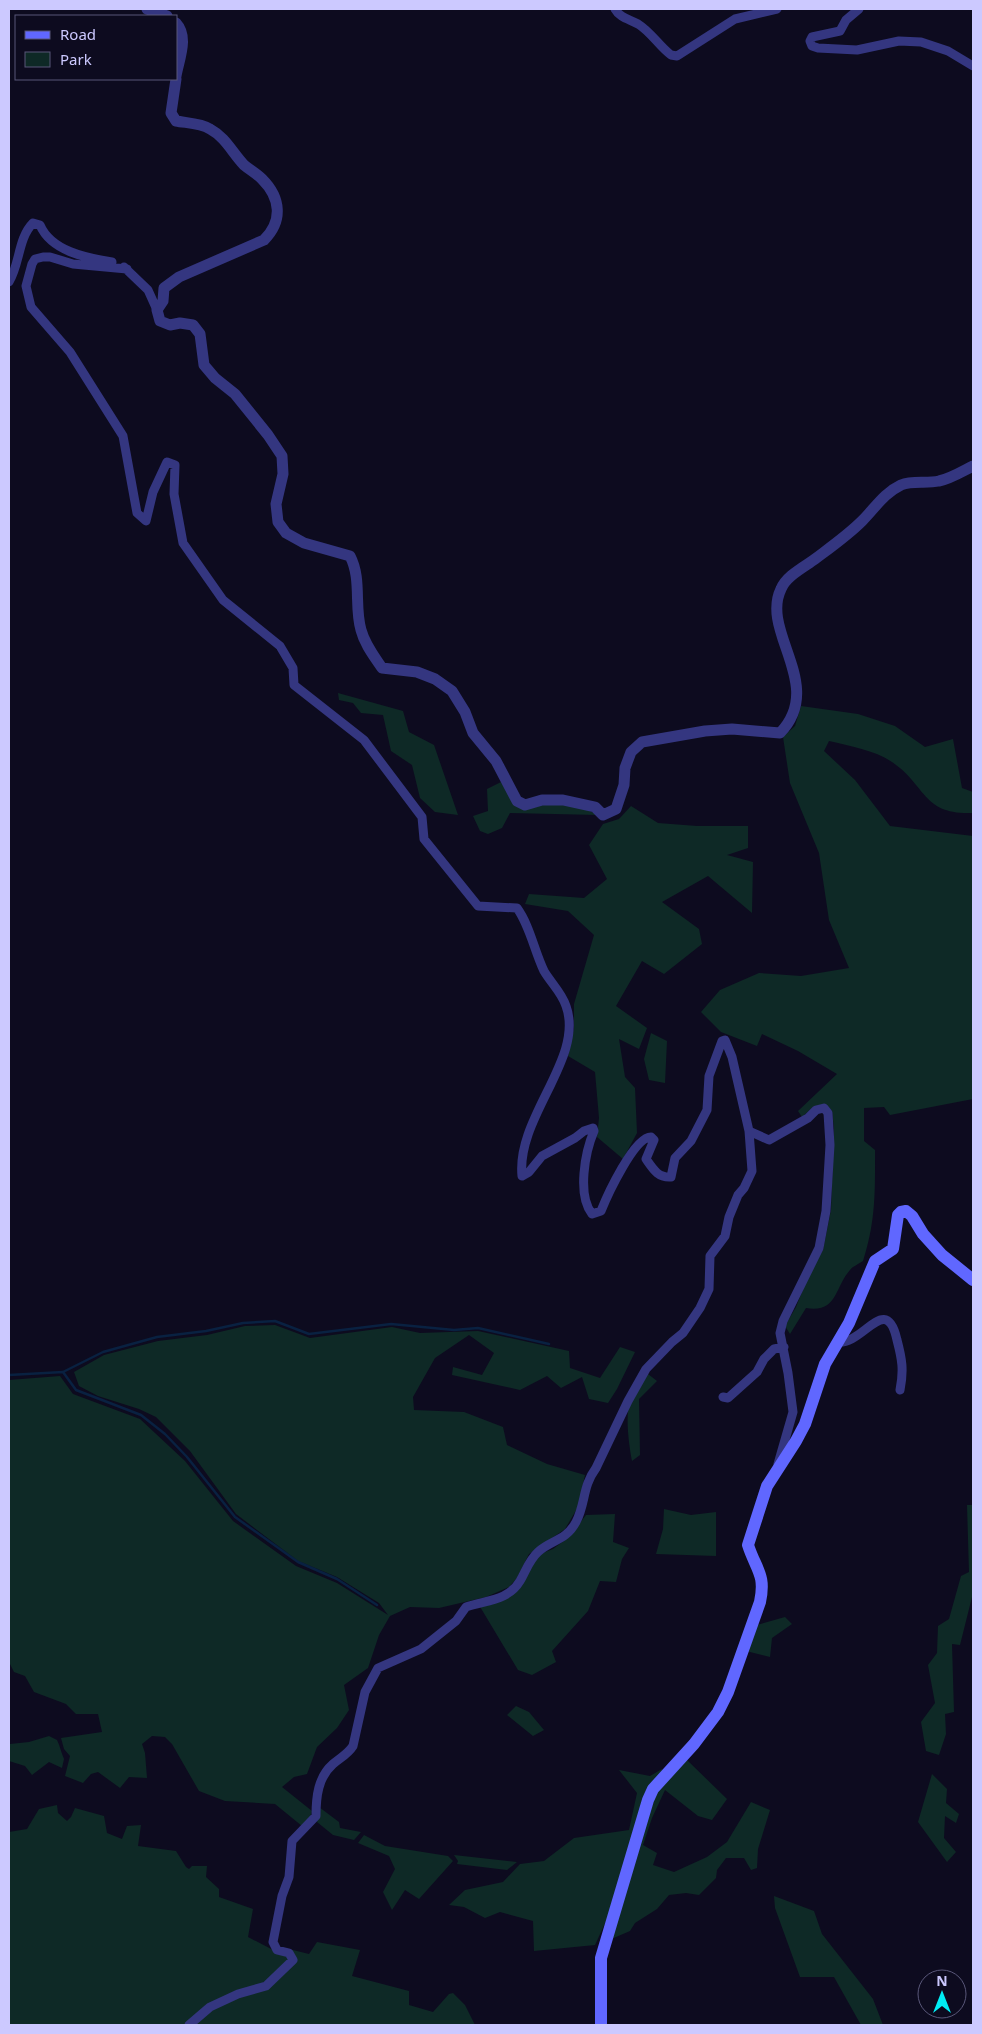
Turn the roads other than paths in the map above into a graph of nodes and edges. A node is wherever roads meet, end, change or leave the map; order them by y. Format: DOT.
graph roads {
  1 [pos="147,9"];
  2 [pos="615,9"];
  3 [pos="777,9"];
  4 [pos="859,9"];
  5 [pos="164,15"];
  6 [pos="178,24"];
  7 [pos="178,66"];
  8 [pos="973,66"];
  9 [pos="176,80"];
  10 [pos="127,269"];
  11 [pos="9,282"];
  12 [pos="157,310"];
  13 [pos="973,466"];
  14 [pos="749,1131"];
  15 [pos="973,1280"];
  16 [pos="837,1342"];
  17 [pos="784,1347"];
  18 [pos="900,1390"];
  19 [pos="723,1397"];
  20 [pos="775,1472"];
  21 [pos="189,2025"];
  22 [pos="601,2025"];
  1 -- 5 [label="street"];
  2 -- 3 [label="street"];
  4 -- 8 [label="street"];
  6 -- 7 [label="street"];
  9 -- 12 [label="street"];
  10 -- 11 [label="street"];
  10 -- 12 [label="street"];
  10 -- 14 [label="street"];
  12 -- 13 [label="street"];
  14 -- 17 [label="street"];
  14 -- 21 [label="street"];
  15 -- 16 [label="main road"];
  16 -- 18 [label="street"];
  16 -- 20 [label="main road"];
  17 -- 19 [label="street"];
  17 -- 20 [label="street"];
  20 -- 22 [label="main road"];
}
